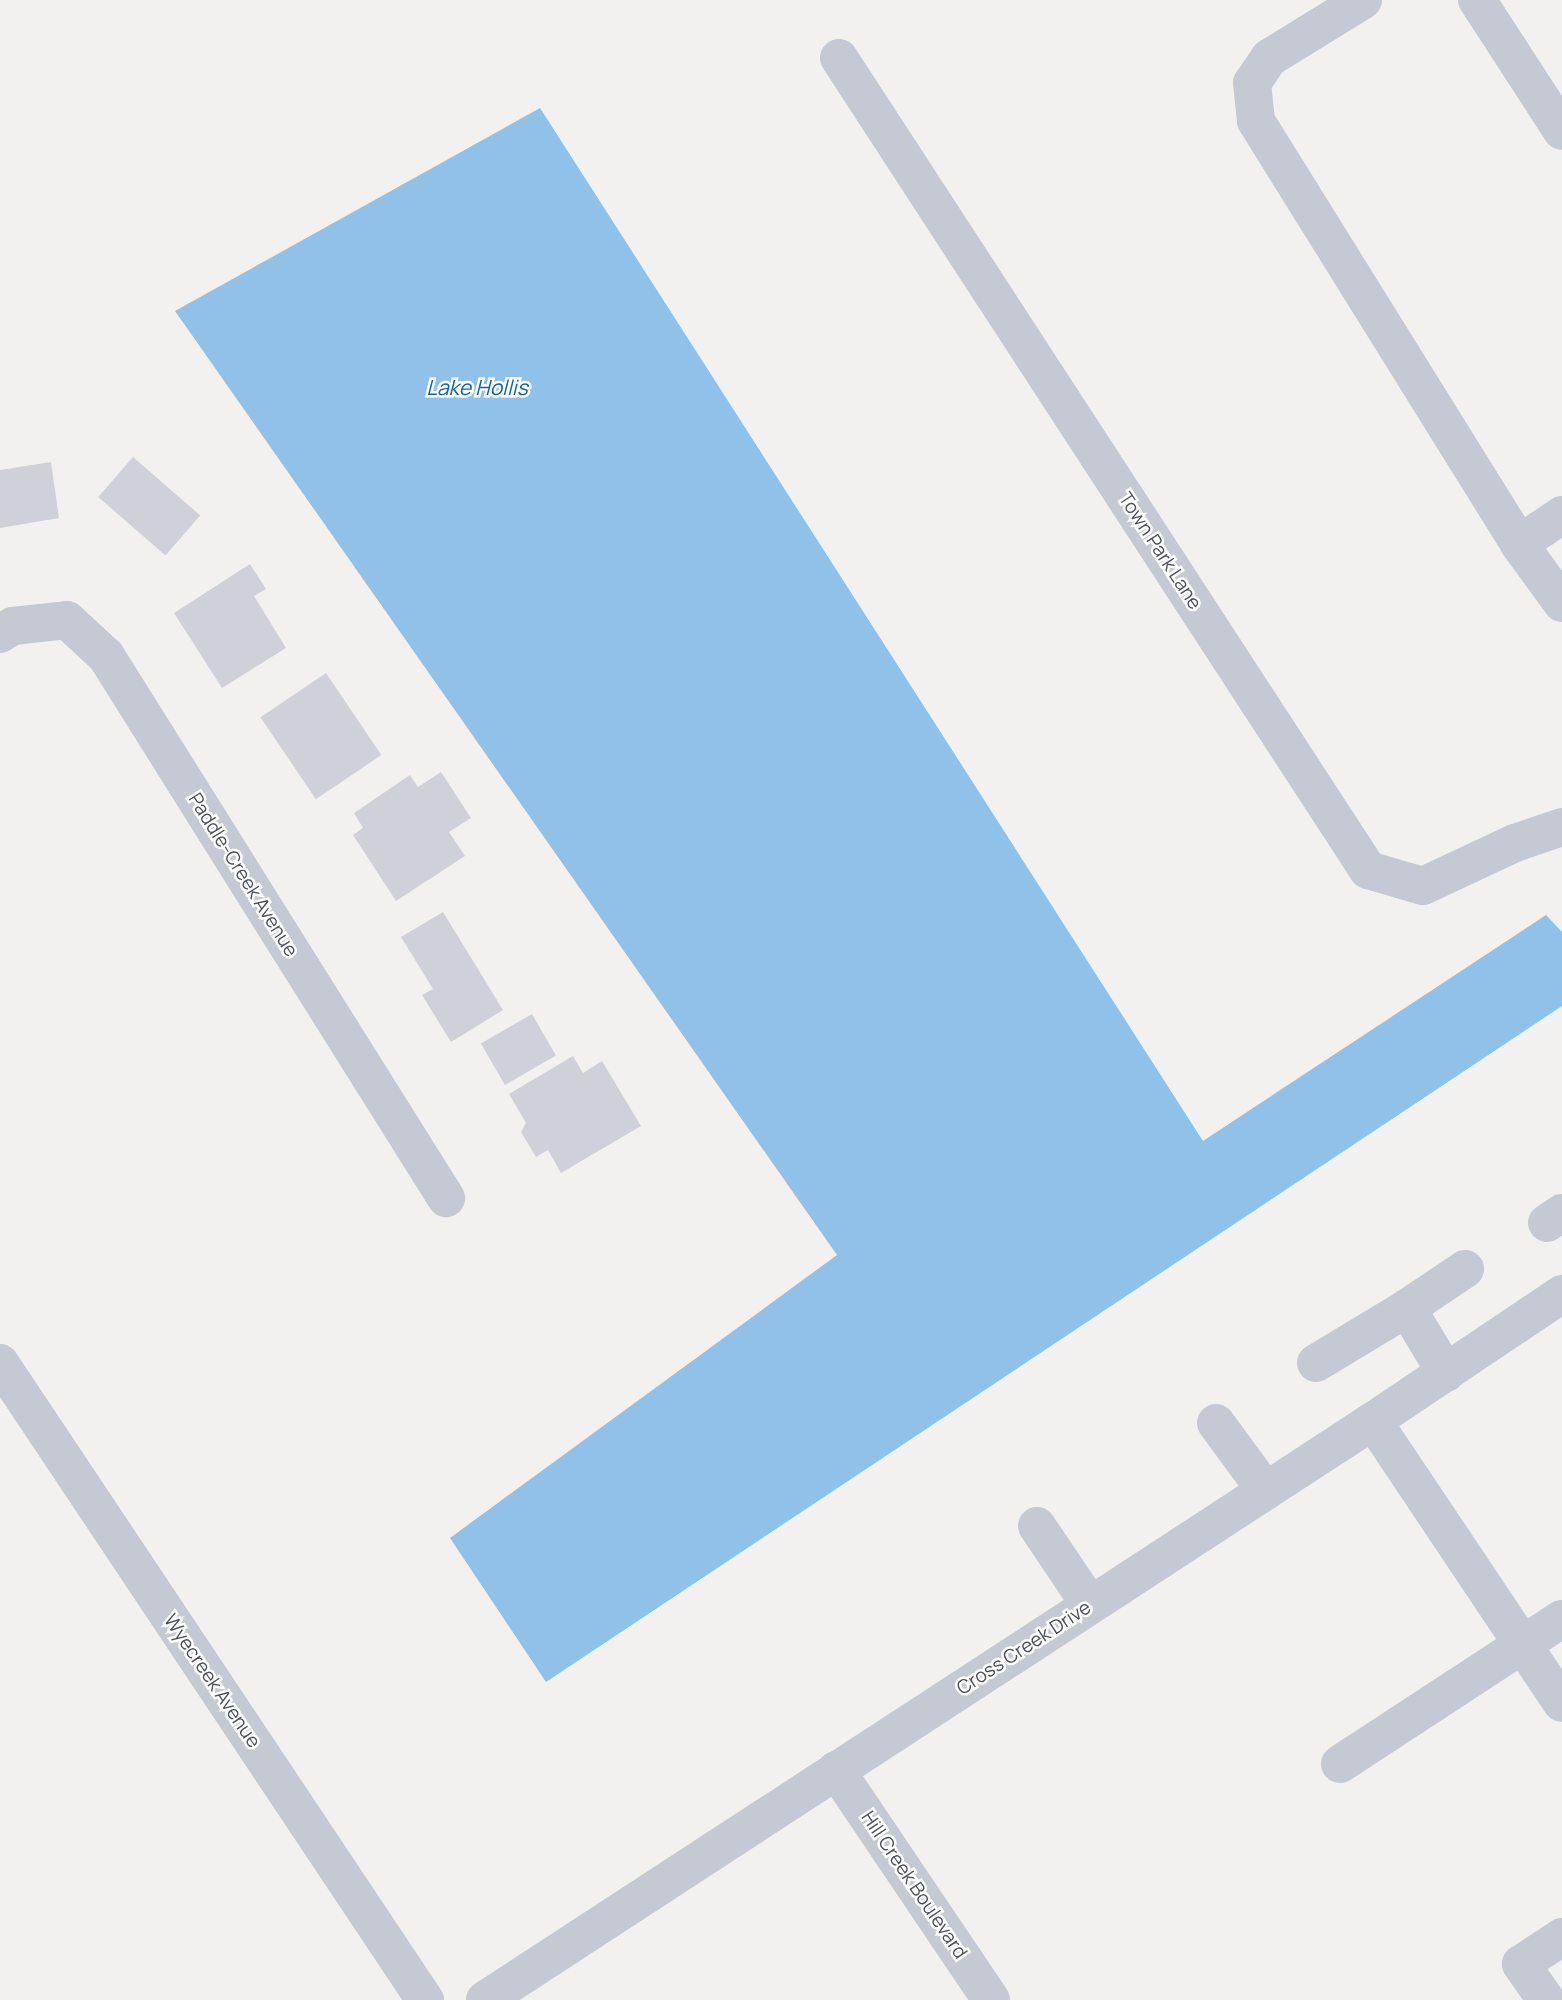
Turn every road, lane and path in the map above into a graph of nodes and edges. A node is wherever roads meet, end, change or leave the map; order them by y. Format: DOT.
graph roads {
  1 [pos="1363,0"];
  2 [pos="1477,0"];
  3 [pos="839,58"];
  4 [pos="1562,131"];
  5 [pos="1562,515"];
  6 [pos="1519,544"];
  7 [pos="1562,603"];
  8 [pos="0,634"];
  9 [pos="1562,827"];
  10 [pos="446,1198"];
  11 [pos="1465,1269"];
  12 [pos="1562,1294"];
  13 [pos="1407,1308"];
  14 [pos="0,1363"];
  15 [pos="1317,1363"];
  16 [pos="1446,1373"];
  17 [pos="1373,1421"];
  18 [pos="1216,1423"];
  19 [pos="1266,1491"];
  20 [pos="1037,1526"];
  21 [pos="1090,1605"];
  22 [pos="1562,1619"];
  23 [pos="1522,1644"];
  24 [pos="1562,1703"];
  25 [pos="1340,1764"];
  26 [pos="836,1770"];
  27 [pos="1562,1937"];
  28 [pos="425,2000"];
  29 [pos="485,2000"];
  30 [pos="991,2000"];
  31 [pos="1546,2000"];
  1 -- 6 [label="street"];
  2 -- 4 [label="street"];
  3 -- 9 [label="street, Town Park Lane"];
  5 -- 6 [label="street"];
  6 -- 7 [label="street"];
  8 -- 10 [label="street, Paddle-Creek Avenue"];
  11 -- 13 [label="street"];
  12 -- 16 [label="street, Cross Creek Drive"];
  13 -- 15 [label="street"];
  13 -- 16 [label="street"];
  14 -- 28 [label="street, Wyecreek Avenue"];
  16 -- 17 [label="street, Cross Creek Drive"];
  17 -- 19 [label="street, Cross Creek Drive"];
  17 -- 23 [label="street"];
  18 -- 19 [label="street"];
  19 -- 21 [label="street, Cross Creek Drive"];
  20 -- 21 [label="street"];
  21 -- 26 [label="street, Cross Creek Drive"];
  22 -- 23 [label="street"];
  23 -- 24 [label="street"];
  23 -- 25 [label="street"];
  26 -- 29 [label="street, Cross Creek Drive"];
  26 -- 30 [label="street, Hill Creek Boulevard"];
  27 -- 31 [label="street"];
}
